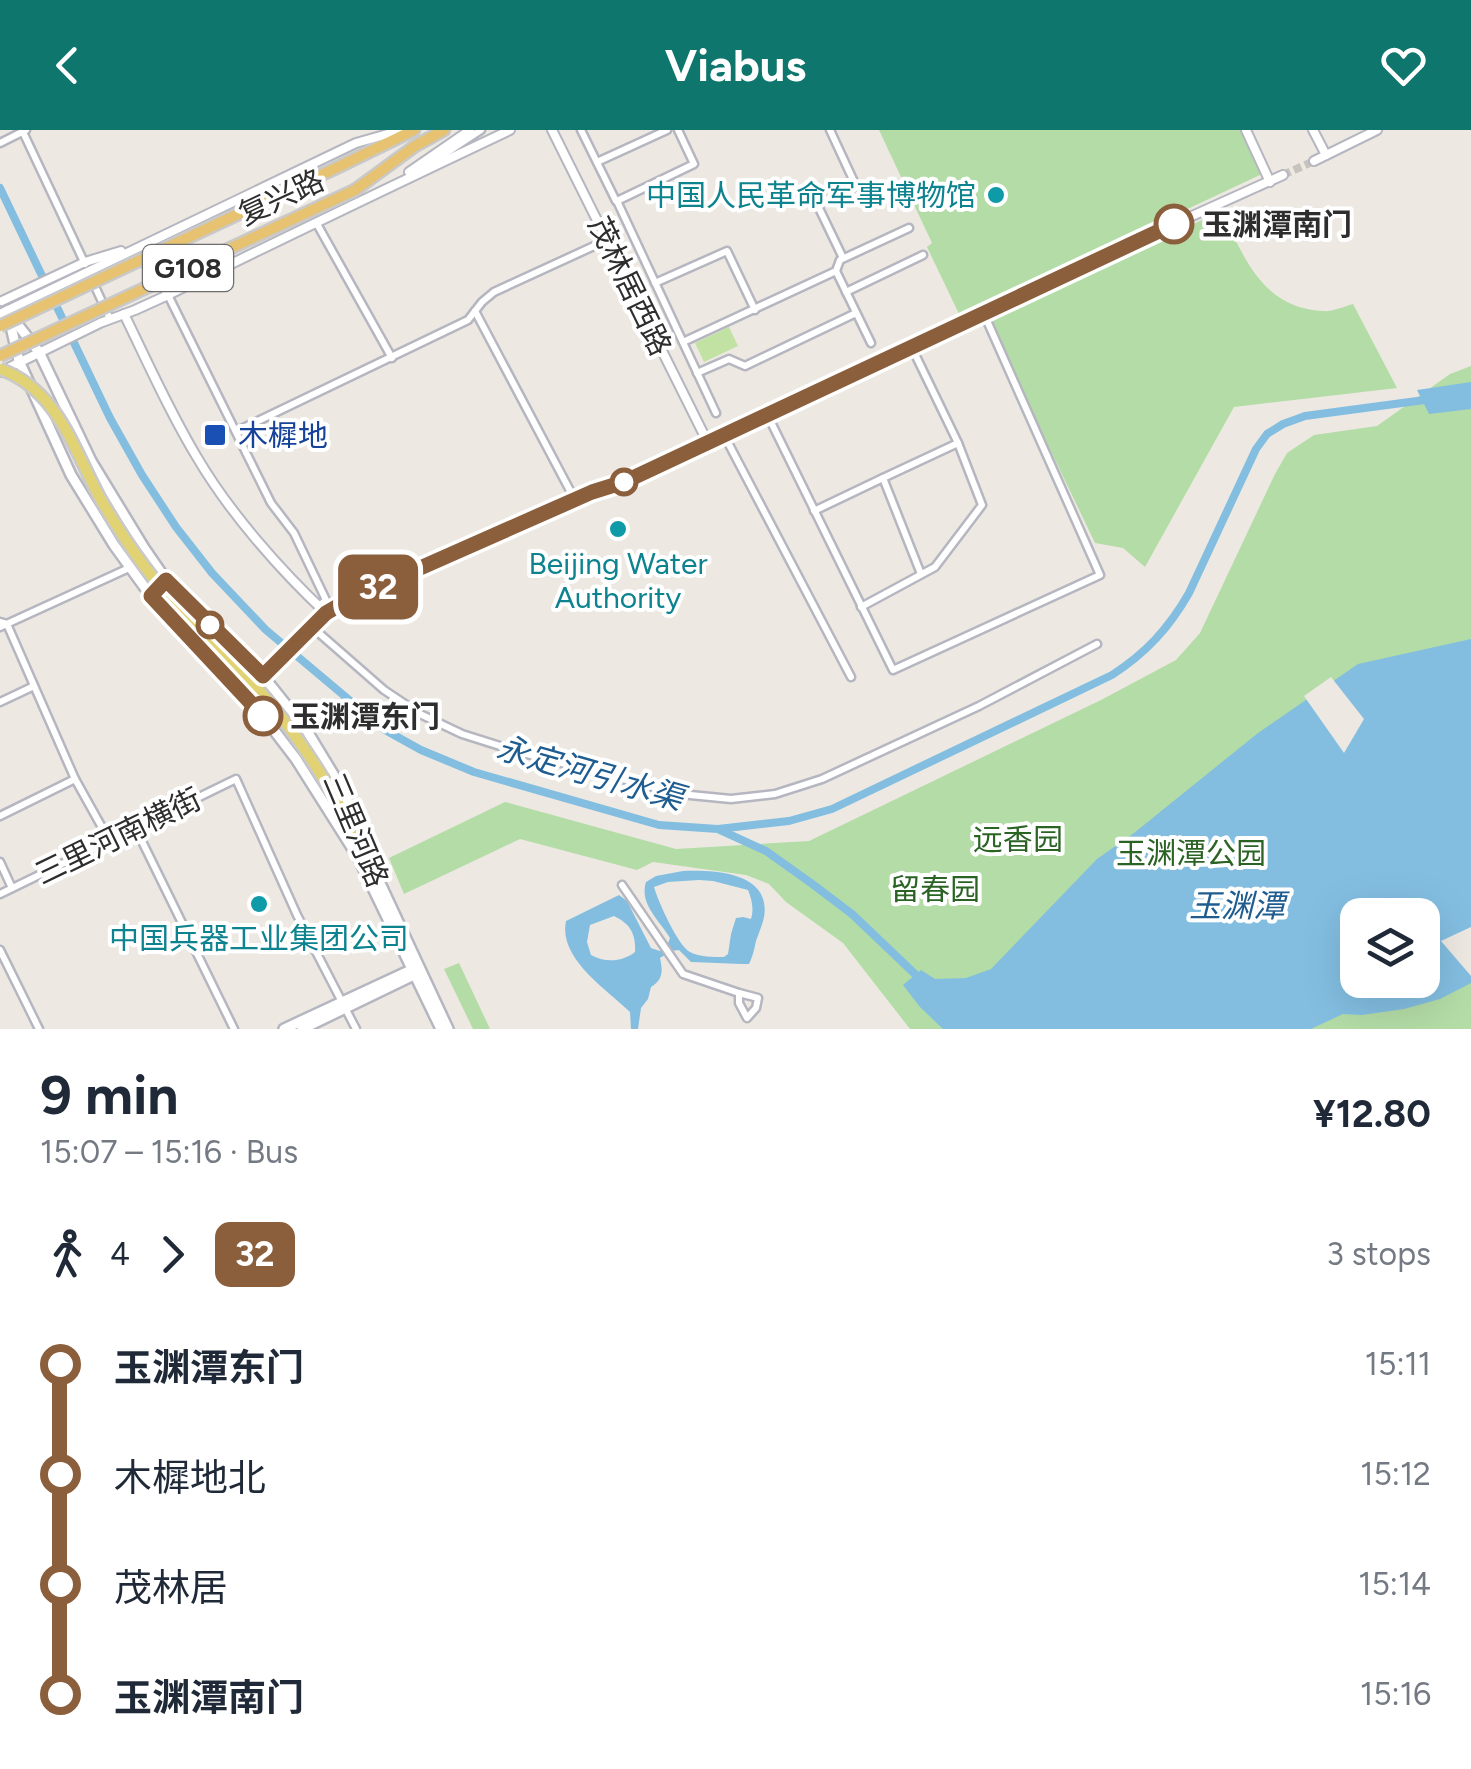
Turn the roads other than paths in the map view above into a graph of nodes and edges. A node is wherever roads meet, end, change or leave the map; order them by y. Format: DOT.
graph roads {
  1 [pos="402,130"];
  2 [pos="414,130"];
  3 [pos="444,130"];
  4 [pos="470,130"];
  5 [pos="482,130"];
  6 [pos="510,130"];
  7 [pos="552,130"];
  8 [pos="582,130"];
  9 [pos="667,130"];
  10 [pos="678,130"];
  11 [pos="830,130"];
  12 [pos="1246,130"];
  13 [pos="1313,130"];
  14 [pos="1377,130"];
  15 [pos="24,131"];
  16 [pos="4,141"];
  17 [pos="1326,155"];
  18 [pos="1314,160"];
  19 [pos="597,162"];
  20 [pos="412,175"];
  21 [pos="1283,176"];
  22 [pos="1270,182"];
  23 [pos="372,197"];
  24 [pos="617,201"];
  25 [pos="317,224"];
  26 [pos="909,228"];
  27 [pos="607,240"];
  28 [pos="144,244"];
  29 [pos="923,254"];
  30 [pos="842,258"];
  31 [pos="86,267"];
  32 [pos="836,271"];
  33 [pos="76,272"];
  34 [pos="655,283"];
  35 [pos="846,292"];
  36 [pos="168,295"];
  37 [pos="755,310"];
  38 [pos="3,311"];
  39 [pos="476,312"];
  40 [pos="856,313"];
  41 [pos="124,314"];
  42 [pos="984,314"];
  43 [pos="110,319"];
  44 [pos="17,332"];
  45 [pos="0,340"];
  46 [pos="683,342"];
  47 [pos="871,343"];
  48 [pos="912,348"];
  49 [pos="40,352"];
  50 [pos="0,356"];
  51 [pos="392,358"];
  52 [pos="19,361"];
  53 [pos="0,370"];
  54 [pos="698,373"];
  55 [pos="716,413"];
  56 [pos="767,414"];
  57 [pos="237,431"];
  58 [pos="724,435"];
  59 [pos="958,442"];
  60 [pos="708,443"];
  61 [pos="91,461"];
  62 [pos="71,475"];
  63 [pos="883,478"];
  64 [pos="575,500"];
  65 [pos="814,511"];
  66 [pos="130,568"];
  67 [pos="921,574"];
  68 [pos="166,580"];
  69 [pos="151,596"];
  70 [pos="861,607"];
  71 [pos="323,610"];
  72 [pos="2,624"];
  73 [pos="309,631"];
  74 [pos="1097,644"];
  75 [pos="263,676"];
  76 [pos="850,677"];
  77 [pos="34,686"];
  78 [pos="0,702"];
  79 [pos="76,779"];
  80 [pos="0,816"];
  81 [pos="135,827"];
  82 [pos="109,840"];
  83 [pos="362,857"];
  84 [pos="0,862"];
  85 [pos="622,885"];
  86 [pos="12,888"];
  87 [pos="0,894"];
  88 [pos="0,950"];
  89 [pos="415,971"];
  90 [pos="739,993"];
  91 [pos="344,1004"];
  92 [pos="38,1029"];
  93 [pos="234,1029"];
  94 [pos="284,1029"];
  95 [pos="302,1029"];
  96 [pos="356,1029"];
  97 [pos="444,1029"];
  1 -- 28 [label="street, 复兴路"];
  2 -- 38 [label="highway, 复兴路 / G108, bridge"];
  3 -- 50 [label="highway, 复兴路 / G108, bridge"];
  4 -- 23 [label="street"];
  5 -- 20 [label="street"];
  6 -- 20 [label="street, 复兴路"];
  7 -- 27 [label="street, 茂林居西路"];
  8 -- 19 [label="street"];
  9 -- 19 [label="street"];
  10 -- 24 [label="street"];
  11 -- 30 [label="street"];
  12 -- 22 [label="street"];
  13 -- 17 [label="street"];
  14 -- 17 [label="street"];
  15 -- 16 [label="street"];
  15 -- 31 [label="street"];
  17 -- 18 [label="street"];
  19 -- 24 [label="street"];
  20 -- 23 [label="street, 复兴路"];
  21 -- 22 [label="street"];
  22 -- 42 [label="street"];
  23 -- 25 [label="street, 复兴路"];
  24 -- 34 [label="street"];
  25 -- 36 [label="street, 复兴路"];
  25 -- 51 [label="street"];
  26 -- 30 [label="street"];
  27 -- 39 [label="street"];
  27 -- 60 [label="street, 茂林居西路"];
  28 -- 31 [label="street, 复兴路"];
  28 -- 36 [label="street"];
  29 -- 35 [label="street"];
  30 -- 32 [label="street"];
  31 -- 33 [label="street"];
  31 -- 43 [label="street"];
  32 -- 35 [label="street"];
  32 -- 37 [label="street"];
  33 -- 38 [label="street"];
  33 -- 38 [label="street"];
  34 -- 37 [label="street"];
  34 -- 46 [label="street"];
  35 -- 40 [label="street"];
  36 -- 41 [label="street, 复兴路"];
  36 -- 57 [label="street"];
  37 -- 46 [label="street"];
  38 -- 44 [label="main road, 三里河路"];
  39 -- 51 [label="street"];
  39 -- 64 [label="street"];
  40 -- 47 [label="street"];
  40 -- 54 [label="street"];
  41 -- 43 [label="street, 复兴路"];
  41 -- 71 [label="street"];
  42 -- 48 [label="street"];
  42 -- 70 [label="street"];
  43 -- 49 [label="street, 复兴路"];
  44 -- 45 [label="street"];
  44 -- 49 [label="main road, 三里河路"];
  44 -- 52 [label="main road, 三里河路"];
  46 -- 54 [label="street"];
  48 -- 56 [label="street"];
  48 -- 59 [label="street"];
  49 -- 52 [label="street"];
  49 -- 61 [label="main road, 三里河路"];
  51 -- 57 [label="street"];
  52 -- 53 [label="street"];
  52 -- 62 [label="main road, 三里河路"];
  53 -- 83 [label="main road, bridge"];
  54 -- 55 [label="street"];
  56 -- 58 [label="street"];
  56 -- 65 [label="street"];
  57 -- 71 [label="street"];
  58 -- 60 [label="street"];
  58 -- 76 [label="street"];
  59 -- 63 [label="street"];
  59 -- 67 [label="street"];
  60 -- 64 [label="street"];
  61 -- 62 [label="main road"];
  61 -- 68 [label="main road, 三里河路"];
  62 -- 66 [label="main road, 三里河路"];
  63 -- 65 [label="street"];
  63 -- 67 [label="street"];
  64 -- 71 [label="street"];
  65 -- 70 [label="street"];
  66 -- 69 [label="main road, 三里河路"];
  66 -- 72 [label="street"];
  67 -- 70 [label="street"];
  68 -- 69 [label="street"];
  68 -- 75 [label="main road, 三里河路"];
  69 -- 83 [label="main road, 三里河路"];
  71 -- 73 [label="street"];
  72 -- 77 [label="street"];
  73 -- 74 [label="street"];
  73 -- 75 [label="street, bridge"];
  75 -- 83 [label="main road, 三里河路"];
  77 -- 78 [label="street"];
  77 -- 79 [label="street"];
  79 -- 80 [label="street"];
  79 -- 82 [label="street"];
  81 -- 82 [label="street, 三里河南横街"];
  81 -- 91 [label="street, 三里河南横街"];
  81 -- 93 [label="street"];
  82 -- 86 [label="street, 三里河南横街"];
  83 -- 89 [label="main road, 三里河路"];
  84 -- 86 [label="street"];
  85 -- 90 [label="street"];
  86 -- 87 [label="street, 三里河南横街"];
  88 -- 92 [label="street"];
  89 -- 91 [label="main road"];
  89 -- 97 [label="main road, 三里河路"];
  91 -- 94 [label="main road"];
  91 -- 95 [label="main road"];
  91 -- 96 [label="street"];
}
